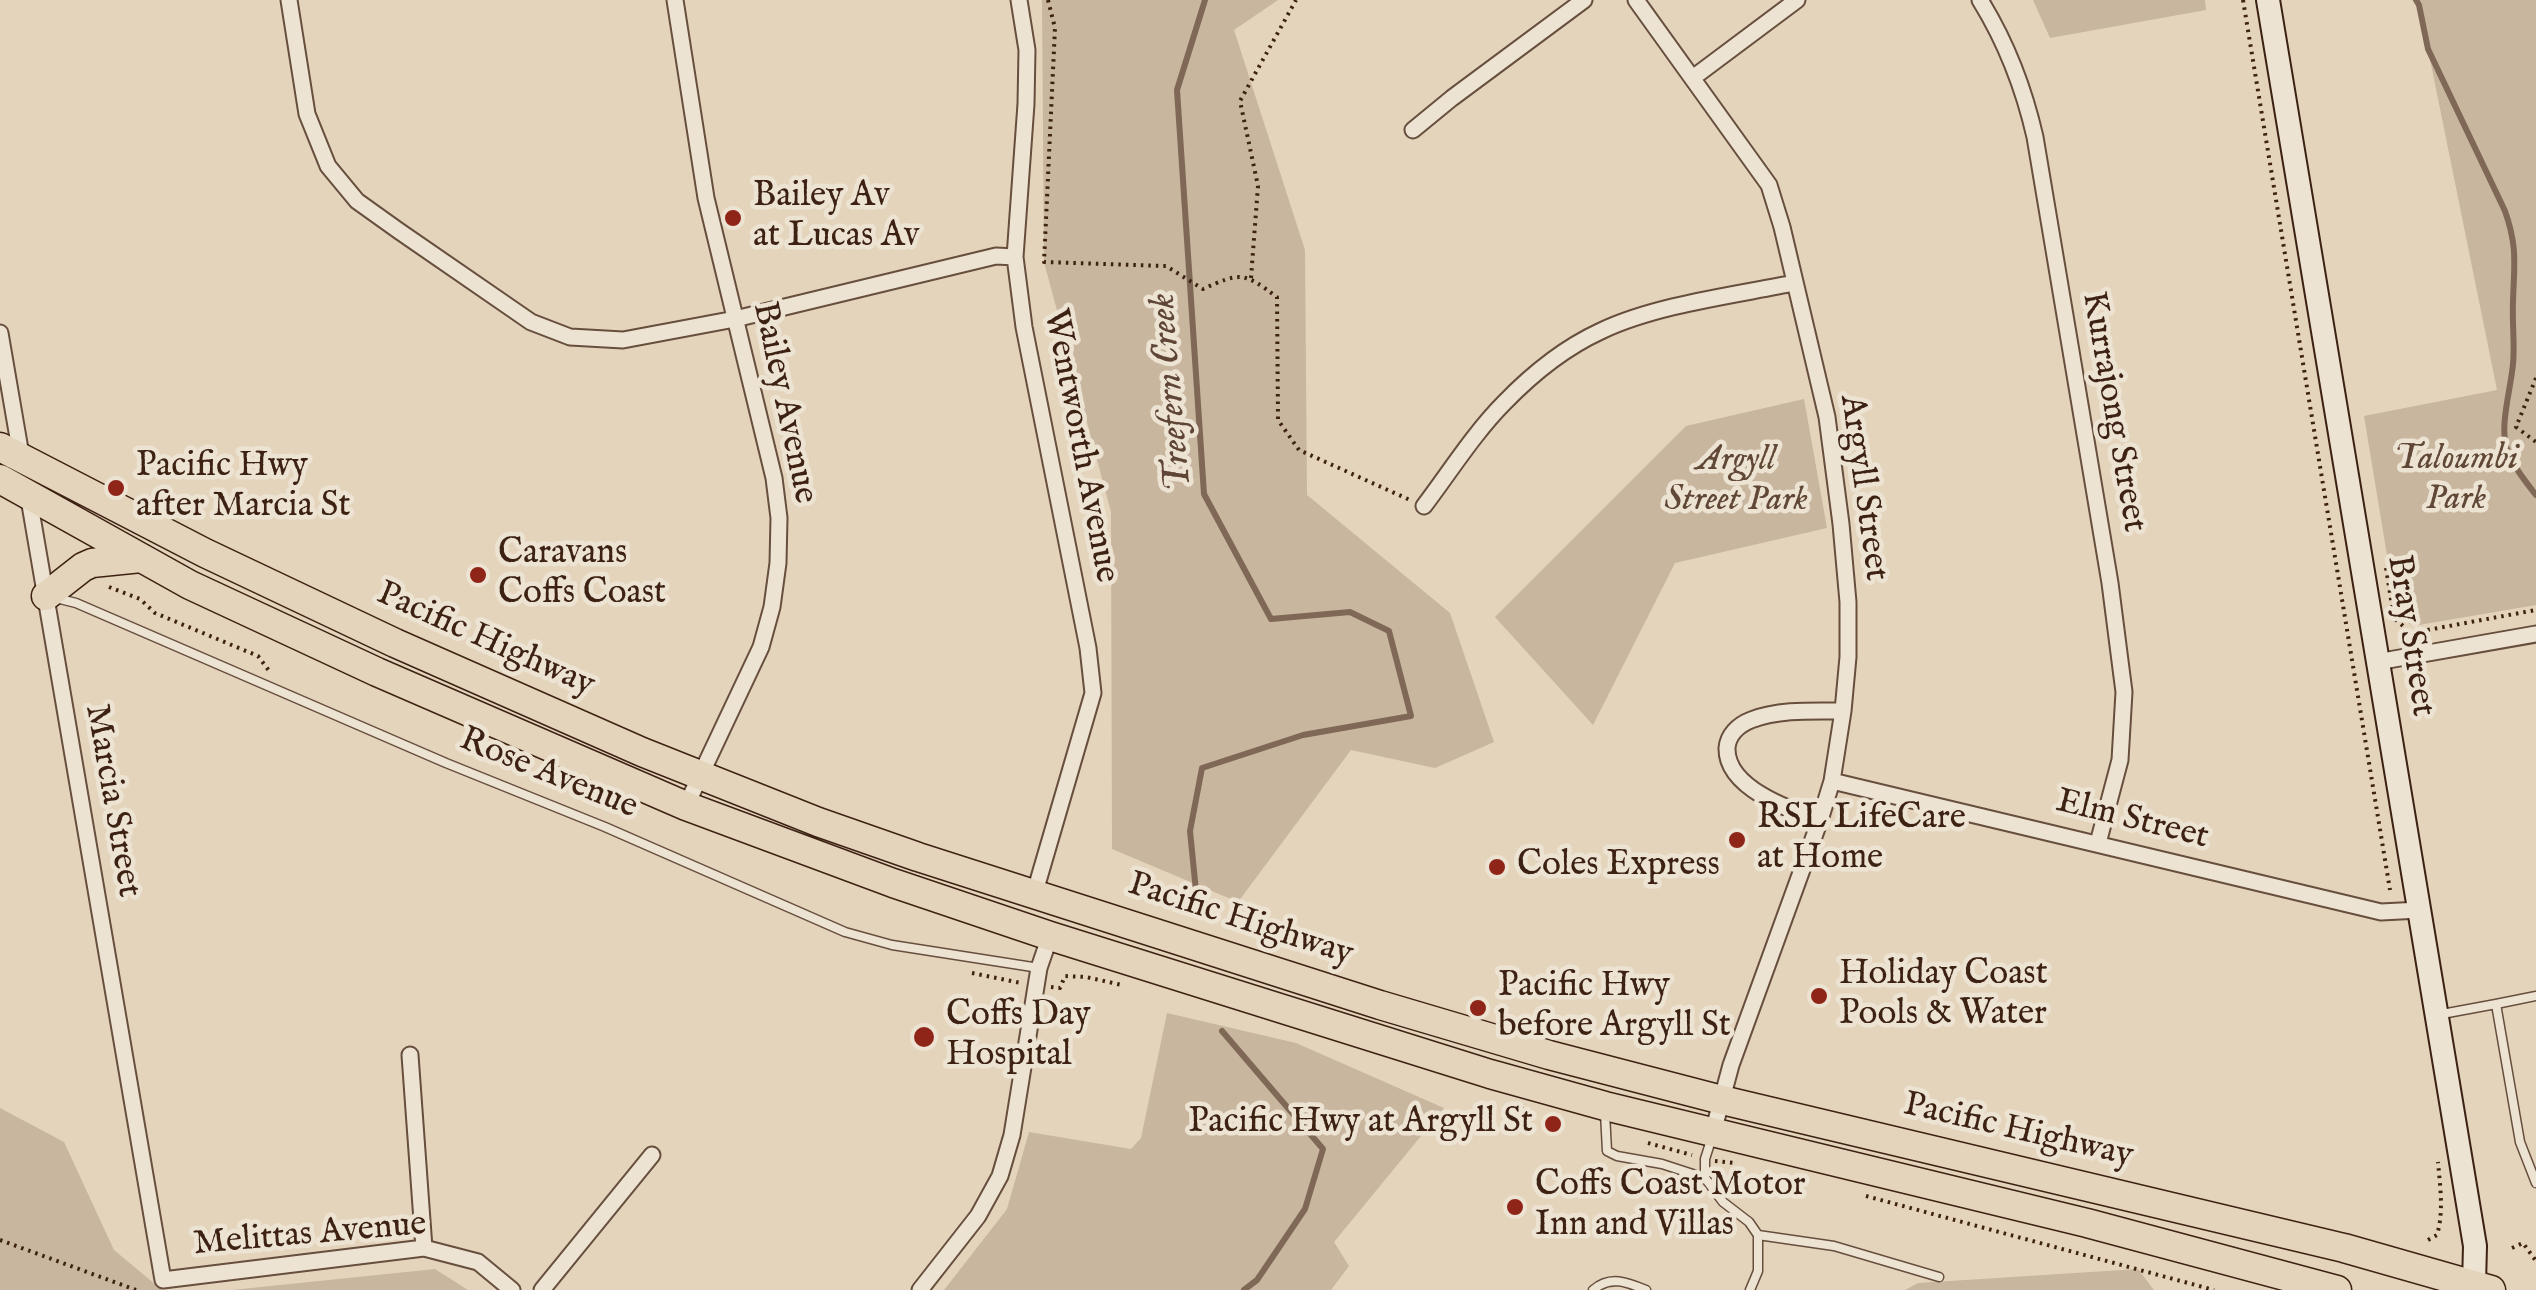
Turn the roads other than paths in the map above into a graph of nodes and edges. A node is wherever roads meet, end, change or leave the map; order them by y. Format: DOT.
graph roads {
  1 [pos="289,0"];
  2 [pos="675,0"];
  3 [pos="1019,0"];
  4 [pos="1584,0"];
  5 [pos="1636,0"];
  6 [pos="1797,0"];
  7 [pos="1980,0"];
  8 [pos="2268,0"];
  9 [pos="1694,78"];
  10 [pos="1413,130"];
  11 [pos="1015,257"];
  12 [pos="1794,284"];
  13 [pos="735,319"];
  14 [pos="0,334"];
  15 [pos="11,453"];
  16 [pos="0,479"];
  17 [pos="28,494"];
  18 [pos="1424,506"];
  19 [pos="141,558"];
  20 [pos="46,596"];
  21 [pos="2536,634"];
  22 [pos="2377,662"];
  23 [pos="1844,711"];
  24 [pos="700,775"];
  25 [pos="1832,780"];
  26 [pos="686,806"];
  27 [pos="1820,820"];
  28 [pos="2098,843"];
  29 [pos="1034,895"];
  30 [pos="2420,910"];
  31 [pos="1050,936"];
  32 [pos="1040,968"];
  33 [pos="2536,996"];
  34 [pos="2496,1004"];
  35 [pos="2438,1014"];
  36 [pos="410,1055"];
  37 [pos="1722,1100"];
  38 [pos="1605,1106"];
  39 [pos="1713,1132"];
  40 [pos="652,1154"];
  41 [pos="1705,1178"];
  42 [pos="2536,1183"];
  43 [pos="1758,1234"];
  44 [pos="424,1248"];
  45 [pos="1939,1277"];
  46 [pos="163,1280"];
  47 [pos="2479,1288"];
  48 [pos="512,1290"];
  49 [pos="542,1290"];
  50 [pos="920,1290"];
  51 [pos="1593,1290"];
  52 [pos="1646,1290"];
  53 [pos="1750,1290"];
  54 [pos="2337,1290"];
  1 -- 13 [label="street"];
  2 -- 13 [label="street, Bailey Avenue"];
  3 -- 11 [label="street, Wentworth Avenue"];
  4 -- 10 [label="street"];
  5 -- 9 [label="street, Argyll Street"];
  6 -- 9 [label="street"];
  7 -- 28 [label="street, Kurrajong Street"];
  8 -- 22 [label="street, Bray Street"];
  9 -- 12 [label="street, Argyll Street"];
  11 -- 13 [label="street"];
  11 -- 29 [label="street, Wentworth Avenue"];
  12 -- 18 [label="street"];
  12 -- 23 [label="street, Argyll Street"];
  13 -- 24 [label="street, Bailey Avenue"];
  14 -- 15 [label="street, Marcia Street"];
  15 -- 17 [label="street, Marcia Street"];
  15 -- 24 [label="highway, Pacific Highway"];
  16 -- 17 [label="highway, Pacific Highway"];
  17 -- 19 [label="highway, Pacific Highway"];
  17 -- 20 [label="street, Marcia Street"];
  19 -- 20 [label="highway"];
  19 -- 26 [label="highway, Pacific Highway"];
  20 -- 32 [label="lane, Rose Avenue"];
  20 -- 46 [label="street, Marcia Street"];
  21 -- 22 [label="street"];
  22 -- 30 [label="street, Bray Street"];
  23 -- 25 [label="street, Argyll Street"];
  23 -- 27 [label="street"];
  24 -- 26 [label="street, Bailey Avenue"];
  24 -- 29 [label="highway, Pacific Highway"];
  25 -- 27 [label="street, Argyll Street"];
  25 -- 28 [label="street, Elm Street"];
  26 -- 31 [label="highway, Pacific Highway"];
  27 -- 37 [label="street, Argyll Street"];
  28 -- 30 [label="street, Elm Street"];
  29 -- 37 [label="highway, Pacific Highway"];
  30 -- 35 [label="street, Bray Street"];
  31 -- 32 [label="street"];
  31 -- 38 [label="highway, Pacific Highway"];
  32 -- 50 [label="street"];
  33 -- 34 [label="lane"];
  34 -- 35 [label="lane"];
  34 -- 42 [label="lane"];
  35 -- 47 [label="street, Bray Street"];
  36 -- 44 [label="street"];
  37 -- 39 [label="street, Argyll Street"];
  37 -- 47 [label="highway, Pacific Highway"];
  38 -- 39 [label="highway, Pacific Highway"];
  38 -- 41 [label="lane"];
  39 -- 41 [label="lane"];
  39 -- 54 [label="highway, Pacific Highway"];
  40 -- 49 [label="street"];
  41 -- 43 [label="lane"];
  43 -- 45 [label="lane"];
  43 -- 53 [label="lane"];
  44 -- 46 [label="street, Melittas Avenue"];
  44 -- 48 [label="street, Melittas Avenue"];
  51 -- 52 [label="lane"];
}
